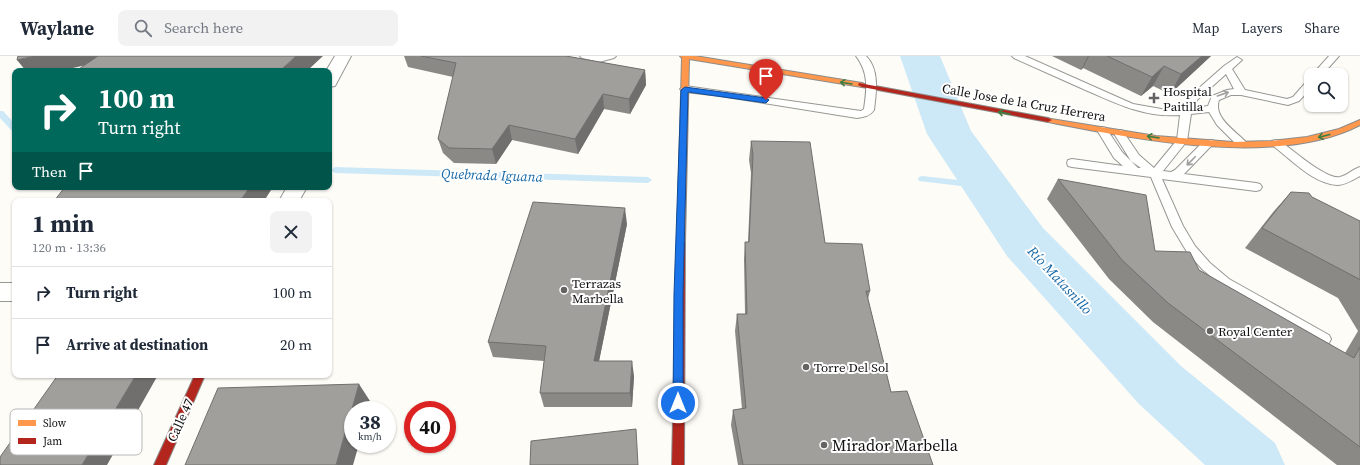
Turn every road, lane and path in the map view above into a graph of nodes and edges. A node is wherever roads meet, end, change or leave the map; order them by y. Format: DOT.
graph roads {
  1 [pos="343,56"];
  2 [pos="585,56"];
  3 [pos="611,56"];
  4 [pos="685,56"];
  5 [pos="861,56"];
  6 [pos="1017,56"];
  7 [pos="1334,56"];
  8 [pos="1237,60"];
  9 [pos="1227,68"];
  10 [pos="1323,68"];
  11 [pos="332,73"];
  12 [pos="872,87"];
  13 [pos="685,90"];
  14 [pos="1304,90"];
  15 [pos="1241,92"];
  16 [pos="1212,109"];
  17 [pos="1186,111"];
  18 [pos="1360,122"];
  19 [pos="1102,130"];
  20 [pos="1118,132"];
  21 [pos="1182,141"];
  22 [pos="1209,142"];
  23 [pos="1276,143"];
  24 [pos="1241,144"];
  25 [pos="1072,163"];
  26 [pos="1135,171"];
  27 [pos="1360,171"];
  28 [pos="1154,174"];
  29 [pos="1172,176"];
  30 [pos="1256,187"];
  31 [pos="0,292"];
  32 [pos="12,292"];
  33 [pos="1324,339"];
  34 [pos="199,378"];
  35 [pos="160,465"];
  36 [pos="678,465"];
  1 -- 11 [label="street"];
  2 -- 3 [label="lane"];
  12 -- 4 [label="street, Calle Jose de la Cruz Herrera, one-way"];
  4 -- 13 [label="street"];
  5 -- 12 [label="lane"];
  6 -- 17 [label="lane"];
  7 -- 10 [label="lane"];
  8 -- 9 [label="lane"];
  9 -- 15 [label="lane"];
  9 -- 17 [label="lane"];
  12 -- 13 [label="lane"];
  19 -- 12 [label="street, Calle Jose de la Cruz Herrera, one-way"];
  13 -- 36 [label="street"];
  14 -- 15 [label="lane"];
  16 -- 15 [label="lane, one-way"];
  16 -- 17 [label="lane"];
  16 -- 24 [label="lane"];
  17 -- 21 [label="lane"];
  18 -- 23 [label="street, Calle Jose de la Cruz Herrera, one-way"];
  19 -- 20 [label="street, Calle Jose de la Cruz Herrera"];
  19 -- 26 [label="lane"];
  21 -- 20 [label="street, Calle Jose de la Cruz Herrera, one-way"];
  20 -- 28 [label="lane"];
  21 -- 22 [label="street, Calle Jose de la Cruz Herrera"];
  21 -- 28 [label="lane"];
  22 -- 24 [label="street, Calle Jose de la Cruz Herrera"];
  22 -- 29 [label="lane, one-way"];
  23 -- 24 [label="street, Calle Jose de la Cruz Herrera"];
  23 -- 27 [label="lane"];
  25 -- 26 [label="lane"];
  26 -- 28 [label="lane"];
  28 -- 29 [label="lane"];
  28 -- 33 [label="lane"];
  29 -- 30 [label="lane"];
  31 -- 32 [label="street"];
  34 -- 35 [label="street, Calle 47"];
}
